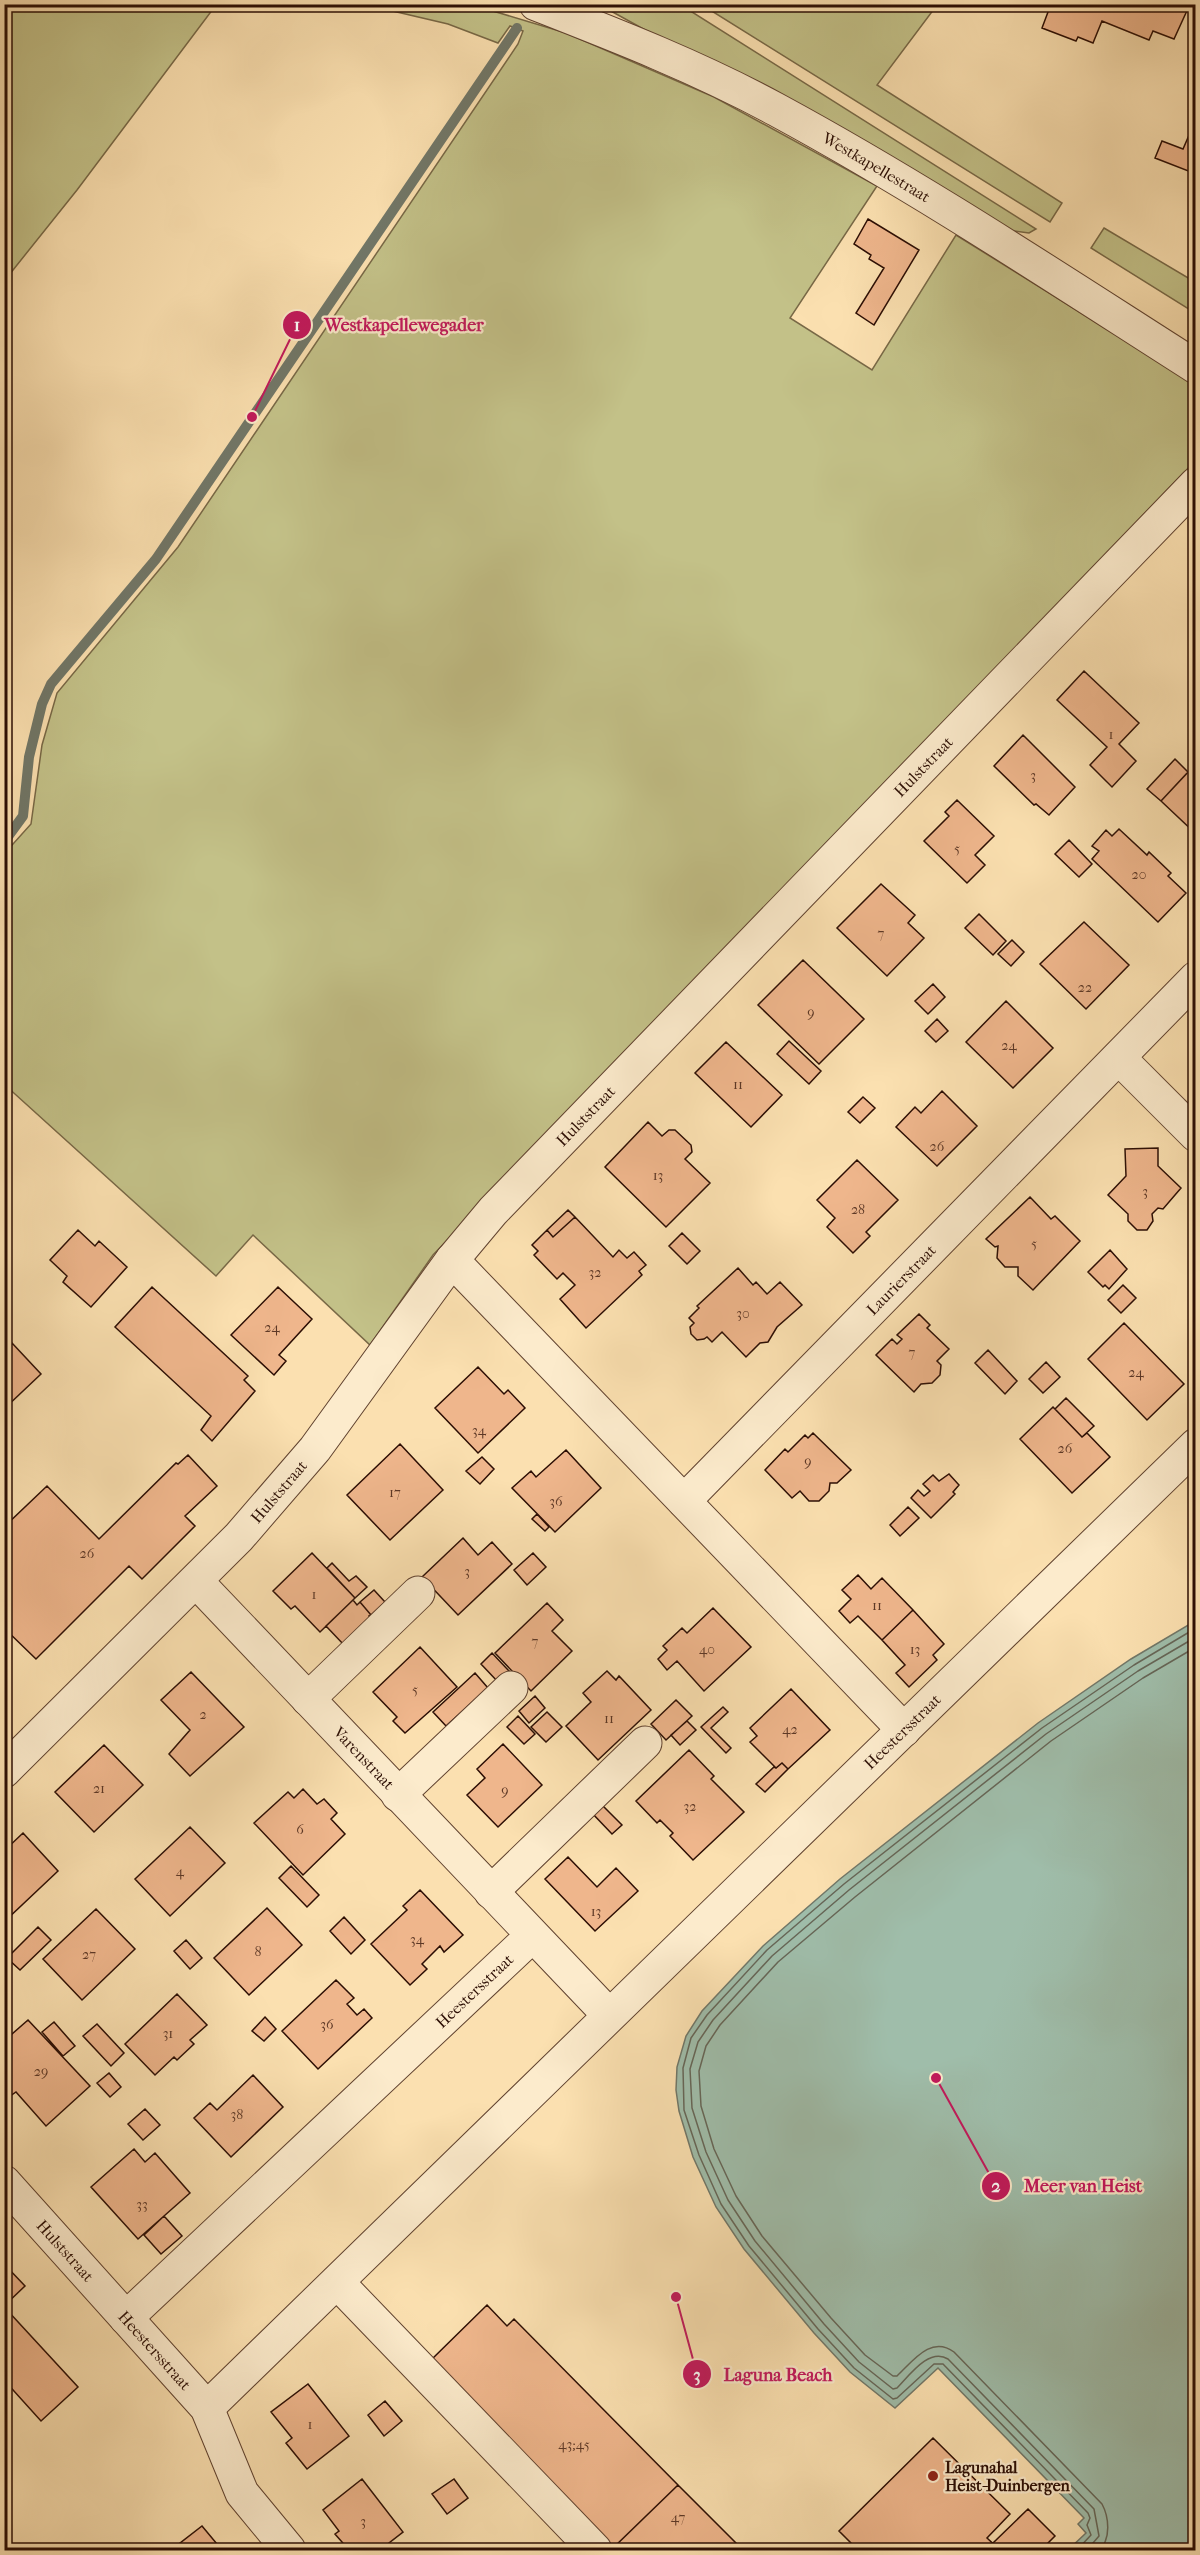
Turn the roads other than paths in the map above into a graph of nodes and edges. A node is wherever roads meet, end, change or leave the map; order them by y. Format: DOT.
graph roads {
  1 [pos="536,4"];
  2 [pos="1196,367"];
  3 [pos="1196,484"];
  4 [pos="1196,978"];
  5 [pos="1119,1058"];
  6 [pos="1196,1135"];
  7 [pos="452,1260"];
  8 [pos="1196,1445"];
  9 [pos="684,1501"];
  10 [pos="196,1581"];
  11 [pos="418,1593"];
  12 [pos="511,1688"];
  13 [pos="308,1699"];
  14 [pos="904,1730"];
  15 [pos="645,1743"];
  16 [pos="4,1771"];
  17 [pos="398,1794"];
  18 [pos="490,1892"];
  19 [pos="532,1936"];
  20 [pos="609,2015"];
  21 [pos="4,2182"];
  22 [pos="337,2282"];
  23 [pos="126,2318"];
  24 [pos="207,2408"];
  25 [pos="289,2550"];
  26 [pos="595,2550"];
  1 -- 2 [label="street, Westkapellestraat"];
  3 -- 7 [label="street, Hulststraat"];
  4 -- 5 [label="street, Laurierstraat"];
  5 -- 6 [label="street"];
  5 -- 9 [label="street, Laurierstraat"];
  7 -- 9 [label="street"];
  7 -- 10 [label="street, Hulststraat"];
  8 -- 14 [label="street, Heestersstraat"];
  9 -- 14 [label="street"];
  10 -- 13 [label="street, Varenstraat"];
  10 -- 16 [label="street, Hulststraat"];
  11 -- 13 [label="street"];
  12 -- 17 [label="street"];
  13 -- 17 [label="street, Varenstraat"];
  14 -- 20 [label="street, Heestersstraat"];
  15 -- 18 [label="street"];
  17 -- 18 [label="street, Varenstraat"];
  18 -- 19 [label="street, Varenstraat"];
  19 -- 20 [label="street"];
  19 -- 23 [label="street, Heestersstraat"];
  20 -- 22 [label="street, Heestersstraat"];
  21 -- 23 [label="street, Hulststraat"];
  22 -- 24 [label="street, Heestersstraat"];
  22 -- 26 [label="street"];
  23 -- 24 [label="street, Heestersstraat"];
  24 -- 25 [label="street"];
}
